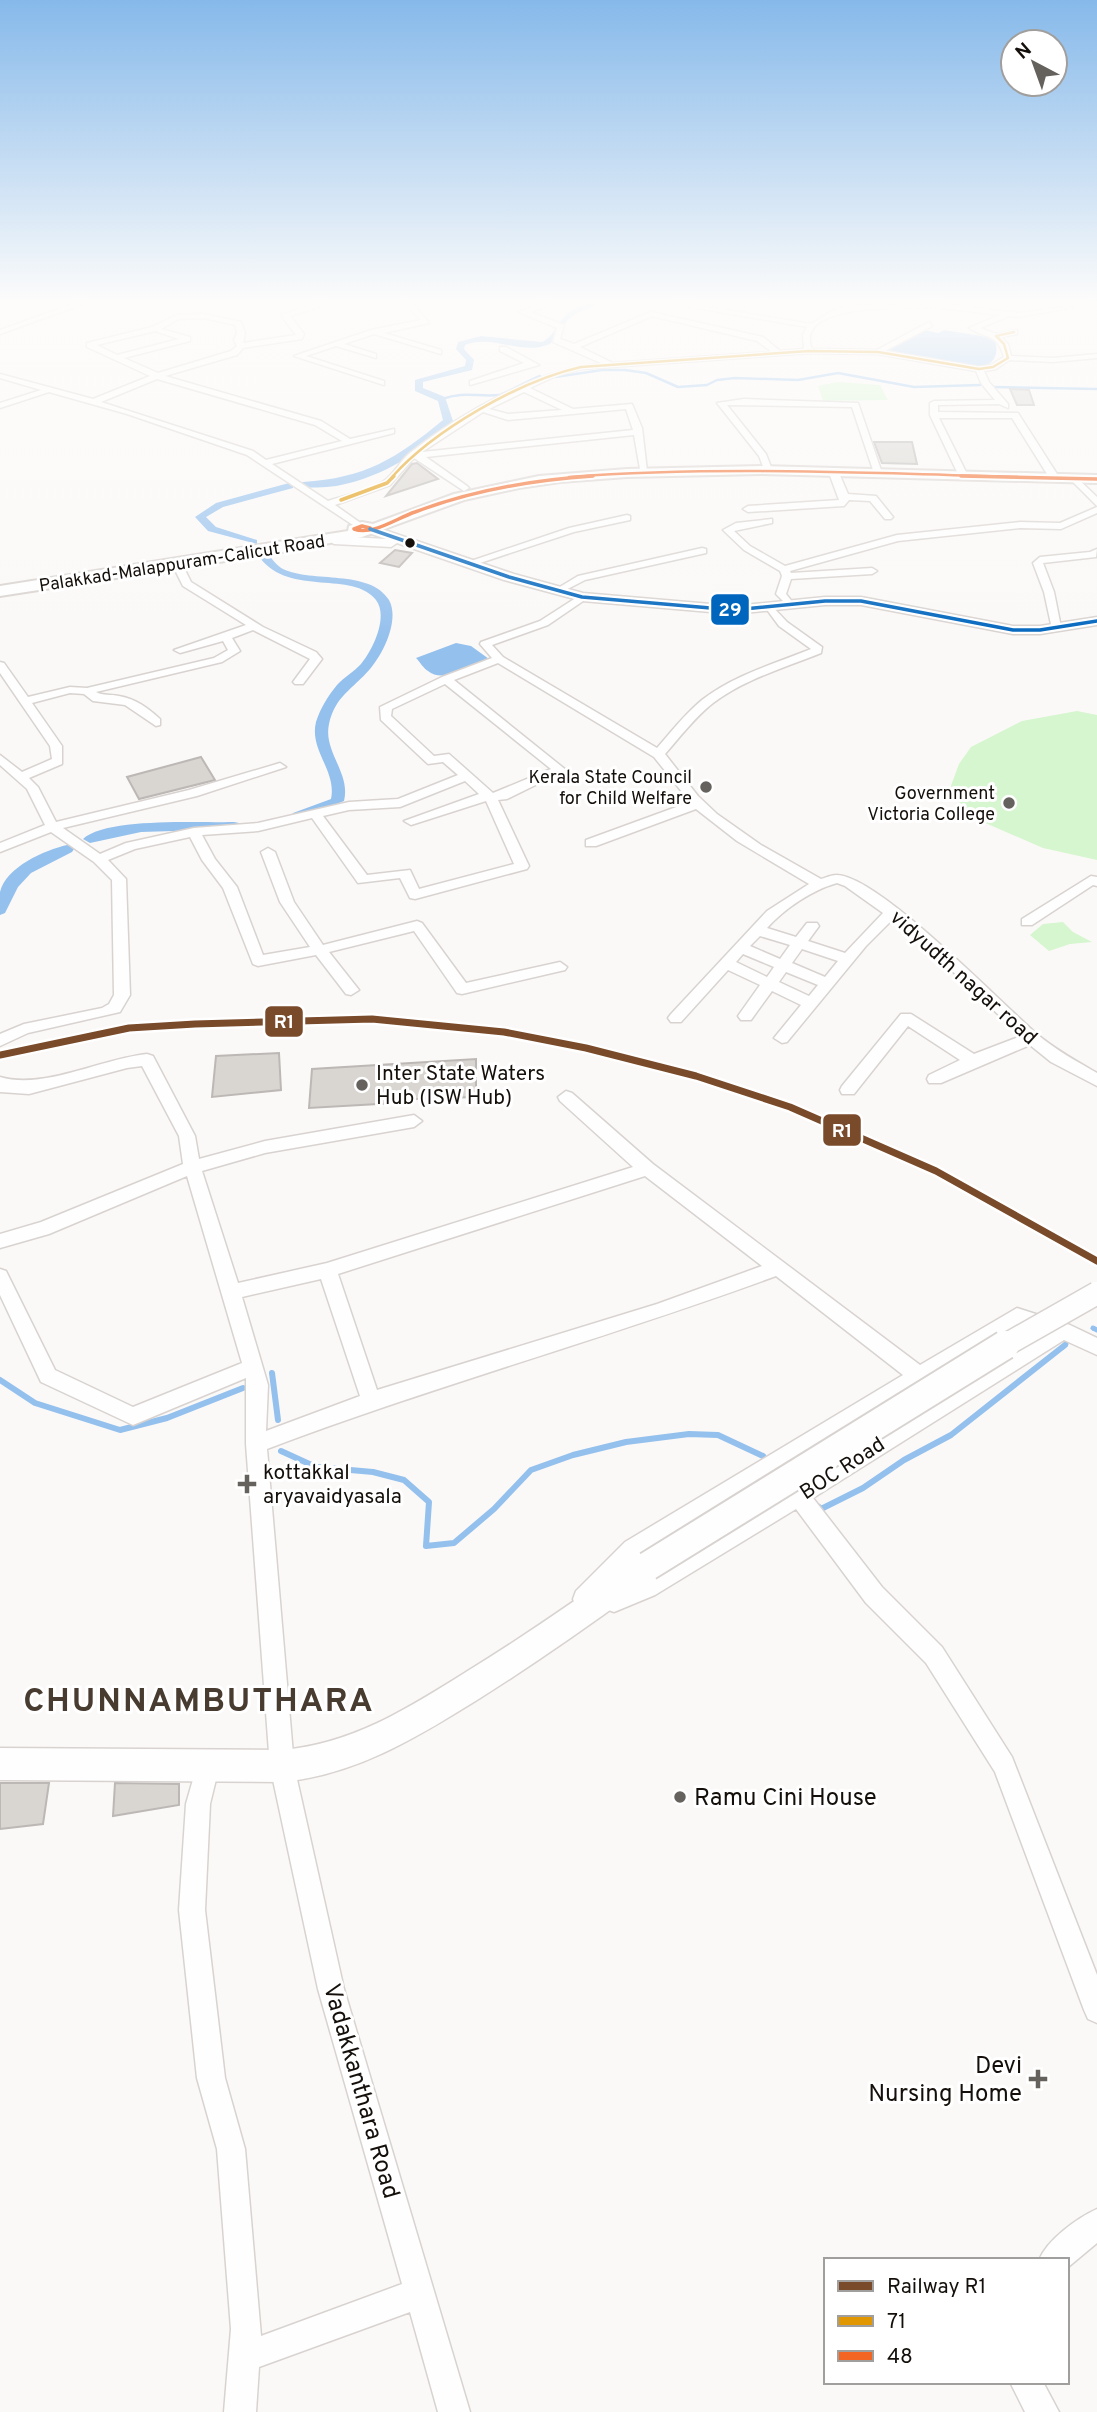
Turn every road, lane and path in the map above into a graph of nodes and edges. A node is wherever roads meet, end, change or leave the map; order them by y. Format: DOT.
graph roads {
  1 [pos="140,417"];
  2 [pos="296,417"];
  3 [pos="470,417"];
  4 [pos="634,417"];
  5 [pos="732,417"];
  6 [pos="859,417"];
  7 [pos="935,417"];
  8 [pos="1016,417"];
  9 [pos="391,431"];
  10 [pos="636,432"];
  11 [pos="349,442"];
  12 [pos="416,456"];
  13 [pos="267,462"];
  14 [pos="767,467"];
  15 [pos="644,469"];
  16 [pos="877,470"];
  17 [pos="961,472"];
  18 [pos="834,473"];
  19 [pos="1052,474"];
  20 [pos="1097,477"];
  21 [pos="1075,479"];
  22 [pos="464,488"];
  23 [pos="844,497"];
  24 [pos="1097,503"];
  25 [pos="327,505"];
  26 [pos="748,509"];
  27 [pos="1097,510"];
  28 [pos="888,517"];
  29 [pos="627,518"];
  30 [pos="769,521"];
  31 [pos="363,528"];
  32 [pos="334,540"];
  33 [pos="429,549"];
  34 [pos="702,551"];
  35 [pos="1097,552"];
  36 [pos="470,563"];
  37 [pos="177,565"];
  38 [pos="872,570"];
  39 [pos="786,573"];
  40 [pos="0,589"];
  41 [pos="558,591"];
  42 [pos="582,597"];
  43 [pos="789,604"];
  44 [pos="769,607"];
  45 [pos="1097,621"];
  46 [pos="254,626"];
  47 [pos="1056,627"];
  48 [pos="226,637"];
  49 [pos="180,650"];
  50 [pos="499,659"];
  51 [pos="0,665"];
  52 [pos="446,679"];
  53 [pos="299,682"];
  54 [pos="87,691"];
  55 [pos="26,701"];
  56 [pos="156,722"];
  57 [pos="658,754"];
  58 [pos="0,759"];
  59 [pos="280,767"];
  60 [pos="467,776"];
  61 [pos="21,777"];
  62 [pos="490,797"];
  63 [pos="698,804"];
  64 [pos="316,816"];
  65 [pos="411,821"];
  66 [pos="52,827"];
  67 [pos="194,832"];
  68 [pos="591,844"];
  69 [pos="0,848"];
  70 [pos="268,852"];
  71 [pos="99,859"];
  72 [pos="1097,882"];
  73 [pos="819,884"];
  74 [pos="414,911"];
  75 [pos="892,912"];
  76 [pos="1027,922"];
  77 [pos="812,926"];
  78 [pos="758,930"];
  79 [pos="800,943"];
  80 [pos="741,948"];
  81 [pos="320,950"];
  82 [pos="848,959"];
  83 [pos="727,964"];
  84 [pos="784,965"];
  85 [pos="560,967"];
  86 [pos="827,983"];
  87 [pos="770,984"];
  88 [pos="351,990"];
  89 [pos="811,1003"];
  90 [pos="746,1016"];
  91 [pos="676,1018"];
  92 [pos="782,1038"];
  93 [pos="1031,1038"];
  94 [pos="0,1041"];
  95 [pos="974,1061"];
  96 [pos="935,1079"];
  97 [pos="1097,1080"];
  98 [pos="0,1083"];
  99 [pos="848,1090"];
  100 [pos="566,1097"];
  101 [pos="414,1121"];
  102 [pos="192,1167"];
  103 [pos="648,1169"];
  104 [pos="0,1241"];
  105 [pos="778,1268"];
  106 [pos="327,1270"];
  107 [pos="0,1276"];
  108 [pos="231,1292"];
  109 [pos="1097,1293"];
  110 [pos="1063,1331"];
  111 [pos="1097,1347"];
  112 [pos="253,1367"];
  113 [pos="918,1376"];
  114 [pos="370,1401"];
  115 [pos="256,1444"];
  116 [pos="799,1496"];
  117 [pos="583,1613"];
  118 [pos="541,1644"];
  119 [pos="208,1763"];
  120 [pos="0,1764"];
  121 [pos="282,1766"];
  122 [pos="1097,2010"];
  123 [pos="1097,2224"];
  124 [pos="1056,2258"];
  125 [pos="419,2292"];
  126 [pos="244,2357"];
  127 [pos="1026,2384"];
  128 [pos="240,2412"];
  129 [pos="454,2412"];
  130 [pos="1043,2412"];
  1 -- 13 [label="street"];
  2 -- 11 [label="street"];
  3 -- 12 [label="street"];
  4 -- 10 [label="street"];
  5 -- 14 [label="street"];
  6 -- 16 [label="street"];
  7 -- 17 [label="street"];
  8 -- 19 [label="street"];
  9 -- 11 [label="street"];
  10 -- 12 [label="street"];
  10 -- 15 [label="street"];
  11 -- 13 [label="street"];
  12 -- 22 [label="street"];
  12 -- 25 [label="street"];
  13 -- 25 [label="street"];
  14 -- 15 [label="highway, Palakkad-Malappuram-Calicut Road"];
  14 -- 16 [label="highway, Palakkad-Malappuram-Calicut Road"];
  15 -- 22 [label="highway, Palakkad-Malappuram-Calicut Road"];
  16 -- 17 [label="highway, Palakkad-Malappuram-Calicut Road"];
  17 -- 19 [label="highway, Palakkad-Malappuram-Calicut Road"];
  18 -- 21 [label="highway, Palakkad-Malappuram-Calicut Road"];
  18 -- 23 [label="street"];
  18 -- 31 [label="highway, Palakkad-Malappuram-Calicut Road"];
  19 -- 20 [label="highway, Palakkad-Malappuram-Calicut Road"];
  20 -- 21 [label="highway, Palakkad-Malappuram-Calicut Road"];
  21 -- 24 [label="street"];
  22 -- 31 [label="highway, Palakkad-Malappuram-Calicut Road"];
  23 -- 26 [label="street"];
  23 -- 28 [label="street"];
  25 -- 31 [label="street"];
  27 -- 39 [label="street"];
  29 -- 36 [label="street"];
  30 -- 39 [label="street"];
  31 -- 32 [label="highway, Palakkad-Malappuram-Calicut Road"];
  31 -- 33 [label="main road"];
  31 -- 40 [label="highway, Palakkad-Malappuram-Calicut Road"];
  32 -- 33 [label="main road"];
  32 -- 37 [label="highway, Palakkad-Malappuram-Calicut Road"];
  33 -- 36 [label="main road"];
  34 -- 41 [label="street"];
  35 -- 47 [label="street"];
  36 -- 41 [label="main road"];
  37 -- 40 [label="highway, Palakkad-Malappuram-Calicut Road"];
  37 -- 46 [label="street"];
  38 -- 39 [label="street"];
  39 -- 43 [label="street"];
  41 -- 42 [label="main road"];
  42 -- 44 [label="main road"];
  42 -- 50 [label="street"];
  43 -- 44 [label="main road"];
  43 -- 47 [label="main road"];
  44 -- 57 [label="street"];
  45 -- 47 [label="main road"];
  46 -- 48 [label="street"];
  46 -- 53 [label="street"];
  48 -- 49 [label="street"];
  48 -- 54 [label="street"];
  50 -- 52 [label="street"];
  50 -- 57 [label="street"];
  51 -- 55 [label="street"];
  52 -- 60 [label="street"];
  52 -- 62 [label="street"];
  54 -- 55 [label="street"];
  54 -- 56 [label="street"];
  55 -- 61 [label="street"];
  57 -- 63 [label="street"];
  58 -- 61 [label="street"];
  59 -- 66 [label="street"];
  60 -- 62 [label="street"];
  60 -- 64 [label="street"];
  61 -- 66 [label="street"];
  62 -- 65 [label="street"];
  62 -- 74 [label="street"];
  63 -- 68 [label="street"];
  63 -- 73 [label="street"];
  64 -- 67 [label="street"];
  64 -- 74 [label="street"];
  66 -- 69 [label="street"];
  66 -- 71 [label="street"];
  67 -- 71 [label="street"];
  67 -- 81 [label="street"];
  70 -- 81 [label="street"];
  71 -- 94 [label="street"];
  72 -- 76 [label="street"];
  73 -- 75 [label="street, vidyudth nagar road"];
  73 -- 78 [label="street"];
  74 -- 81 [label="street"];
  74 -- 85 [label="street"];
  75 -- 82 [label="street"];
  75 -- 93 [label="street, vidyudth nagar road"];
  77 -- 79 [label="street"];
  78 -- 79 [label="street"];
  78 -- 80 [label="street"];
  79 -- 82 [label="street"];
  79 -- 84 [label="street"];
  80 -- 83 [label="street"];
  80 -- 84 [label="street"];
  81 -- 88 [label="street"];
  82 -- 86 [label="street"];
  83 -- 87 [label="street"];
  83 -- 91 [label="street"];
  84 -- 86 [label="street"];
  84 -- 87 [label="street"];
  86 -- 89 [label="street"];
  87 -- 89 [label="street"];
  87 -- 90 [label="street"];
  89 -- 92 [label="street"];
  93 -- 95 [label="street"];
  93 -- 97 [label="street, vidyudth nagar road"];
  95 -- 96 [label="street"];
  95 -- 99 [label="street"];
  98 -- 102 [label="street, Vadakkanthara Road"];
  100 -- 103 [label="street"];
  101 -- 102 [label="street"];
  102 -- 104 [label="street"];
  102 -- 108 [label="street, Vadakkanthara Road"];
  103 -- 105 [label="street"];
  103 -- 106 [label="street"];
  105 -- 113 [label="street"];
  105 -- 114 [label="street"];
  106 -- 108 [label="street"];
  106 -- 114 [label="street"];
  107 -- 112 [label="street"];
  108 -- 112 [label="street, Vadakkanthara Road"];
  109 -- 117 [label="main road, bridge"];
  110 -- 111 [label="street"];
  110 -- 113 [label="street"];
  110 -- 116 [label="street, BOC Road"];
  112 -- 115 [label="street, Vadakkanthara Road"];
  113 -- 118 [label="street"];
  114 -- 115 [label="street"];
  115 -- 121 [label="street, Vadakkanthara Road"];
  116 -- 117 [label="street, BOC Road"];
  116 -- 122 [label="street"];
  117 -- 118 [label="main road"];
  118 -- 121 [label="main road"];
  119 -- 120 [label="main road"];
  119 -- 121 [label="main road"];
  119 -- 126 [label="street"];
  121 -- 125 [label="street, Vadakkanthara Road"];
  123 -- 124 [label="street"];
  125 -- 126 [label="street"];
  125 -- 129 [label="street, Vadakkanthara Road"];
  126 -- 128 [label="street"];
  127 -- 130 [label="street"];
}
